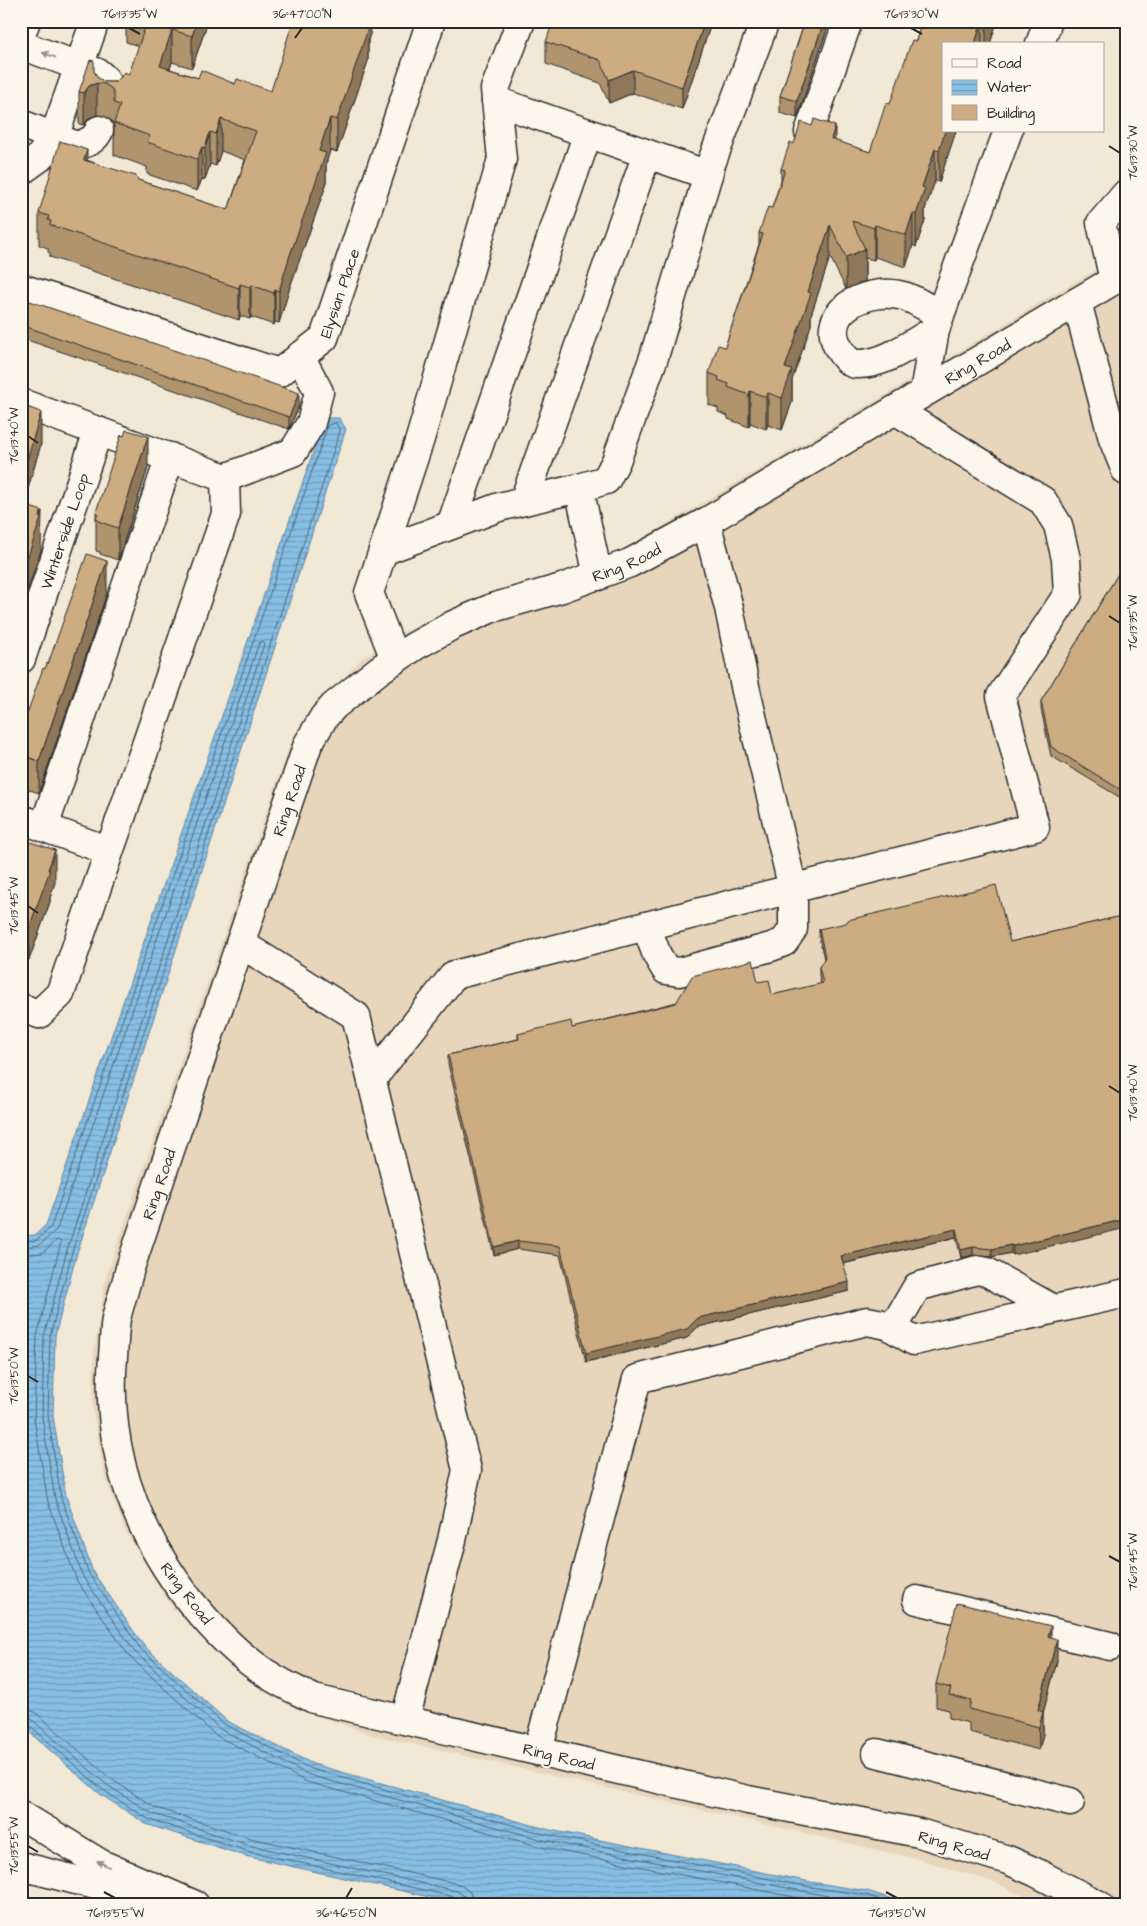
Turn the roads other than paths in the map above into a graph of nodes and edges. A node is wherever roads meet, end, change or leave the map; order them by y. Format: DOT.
graph roads {
  1 [pos="26,21"];
  2 [pos="95,21"];
  3 [pos="431,21"];
  4 [pos="521,21"];
  5 [pos="765,21"];
  6 [pos="848,21"];
  7 [pos="1048,21"];
  8 [pos="21,34"];
  9 [pos="1041,42"];
  10 [pos="21,45"];
  11 [pos="80,66"];
  12 [pos="109,99"];
  13 [pos="496,101"];
  14 [pos="21,124"];
  15 [pos="99,130"];
  16 [pos="809,132"];
  17 [pos="1008,132"];
  18 [pos="588,133"];
  19 [pos="54,137"];
  20 [pos="647,154"];
  21 [pos="21,171"];
  22 [pos="708,176"];
  23 [pos="1126,194"];
  24 [pos="1120,277"];
  25 [pos="21,288"];
  26 [pos="1077,302"];
  27 [pos="300,356"];
  28 [pos="924,392"];
  29 [pos="21,403"];
  30 [pos="895,410"];
  31 [pos="98,431"];
  32 [pos="170,458"];
  33 [pos="1126,470"];
  34 [pos="225,478"];
  35 [pos="579,488"];
  36 [pos="524,501"];
  37 [pos="706,522"];
  38 [pos="451,525"];
  39 [pos="383,550"];
  40 [pos="598,576"];
  41 [pos="21,659"];
  42 [pos="395,660"];
  43 [pos="33,823"];
  44 [pos="109,852"];
  45 [pos="793,889"];
  46 [pos="646,926"];
  47 [pos="240,943"];
  48 [pos="30,1011"];
  49 [pos="372,1079"];
  50 [pos="1126,1293"];
  51 [pos="1053,1309"];
  52 [pos="893,1328"];
  53 [pos="917,1600"];
  54 [pos="1110,1646"];
  55 [pos="405,1720"];
  56 [pos="538,1751"];
  57 [pos="877,1753"];
  58 [pos="1070,1802"];
  59 [pos="21,1816"];
  60 [pos="21,1866"];
  61 [pos="173,1905"];
  62 [pos="195,1905"];
  63 [pos="1099,1905"];
  1 -- 8 [label="main road"];
  2 -- 11 [label="main road"];
  3 -- 27 [label="main road, Elysian Place"];
  4 -- 13 [label="main road"];
  5 -- 22 [label="main road"];
  6 -- 16 [label="main road"];
  7 -- 9 [label="main road"];
  11 -- 10 [label="main road, one-way"];
  11 -- 12 [label="main road"];
  11 -- 19 [label="main road"];
  13 -- 18 [label="main road"];
  13 -- 39 [label="main road"];
  14 -- 19 [label="main road"];
  15 -- 19 [label="main road"];
  17 -- 28 [label="main road"];
  18 -- 20 [label="main road"];
  18 -- 38 [label="main road"];
  19 -- 21 [label="main road"];
  20 -- 22 [label="main road"];
  20 -- 36 [label="main road"];
  22 -- 35 [label="main road"];
  23 -- 24 [label="main road"];
  24 -- 26 [label="main road, Ring Road"];
  25 -- 27 [label="main road, Elysian Place"];
  26 -- 28 [label="main road, Ring Road"];
  26 -- 33 [label="main road"];
  27 -- 34 [label="main road"];
  28 -- 30 [label="main road, Ring Road"];
  29 -- 31 [label="main road"];
  30 -- 37 [label="main road, Ring Road"];
  30 -- 45 [label="main road"];
  31 -- 32 [label="main road"];
  31 -- 41 [label="main road, Winterside Loop"];
  32 -- 34 [label="main road"];
  32 -- 43 [label="main road"];
  34 -- 44 [label="main road"];
  35 -- 36 [label="main road"];
  35 -- 40 [label="main road"];
  36 -- 38 [label="main road"];
  37 -- 40 [label="main road, Ring Road"];
  37 -- 45 [label="main road"];
  38 -- 39 [label="main road"];
  39 -- 42 [label="main road"];
  40 -- 42 [label="main road, Ring Road"];
  42 -- 47 [label="main road, Ring Road"];
  43 -- 44 [label="main road"];
  44 -- 48 [label="main road"];
  45 -- 46 [label="main road"];
  45 -- 46 [label="main road"];
  46 -- 49 [label="main road"];
  47 -- 49 [label="main road"];
  47 -- 55 [label="main road, Ring Road"];
  49 -- 55 [label="main road"];
  50 -- 51 [label="main road"];
  51 -- 52 [label="main road"];
  51 -- 52 [label="main road"];
  52 -- 56 [label="main road"];
  53 -- 54 [label="main road"];
  55 -- 56 [label="main road, Ring Road"];
  56 -- 63 [label="main road, Ring Road"];
  57 -- 58 [label="main road"];
  62 -- 59 [label="main road, one-way"];
  60 -- 61 [label="main road"];
}
